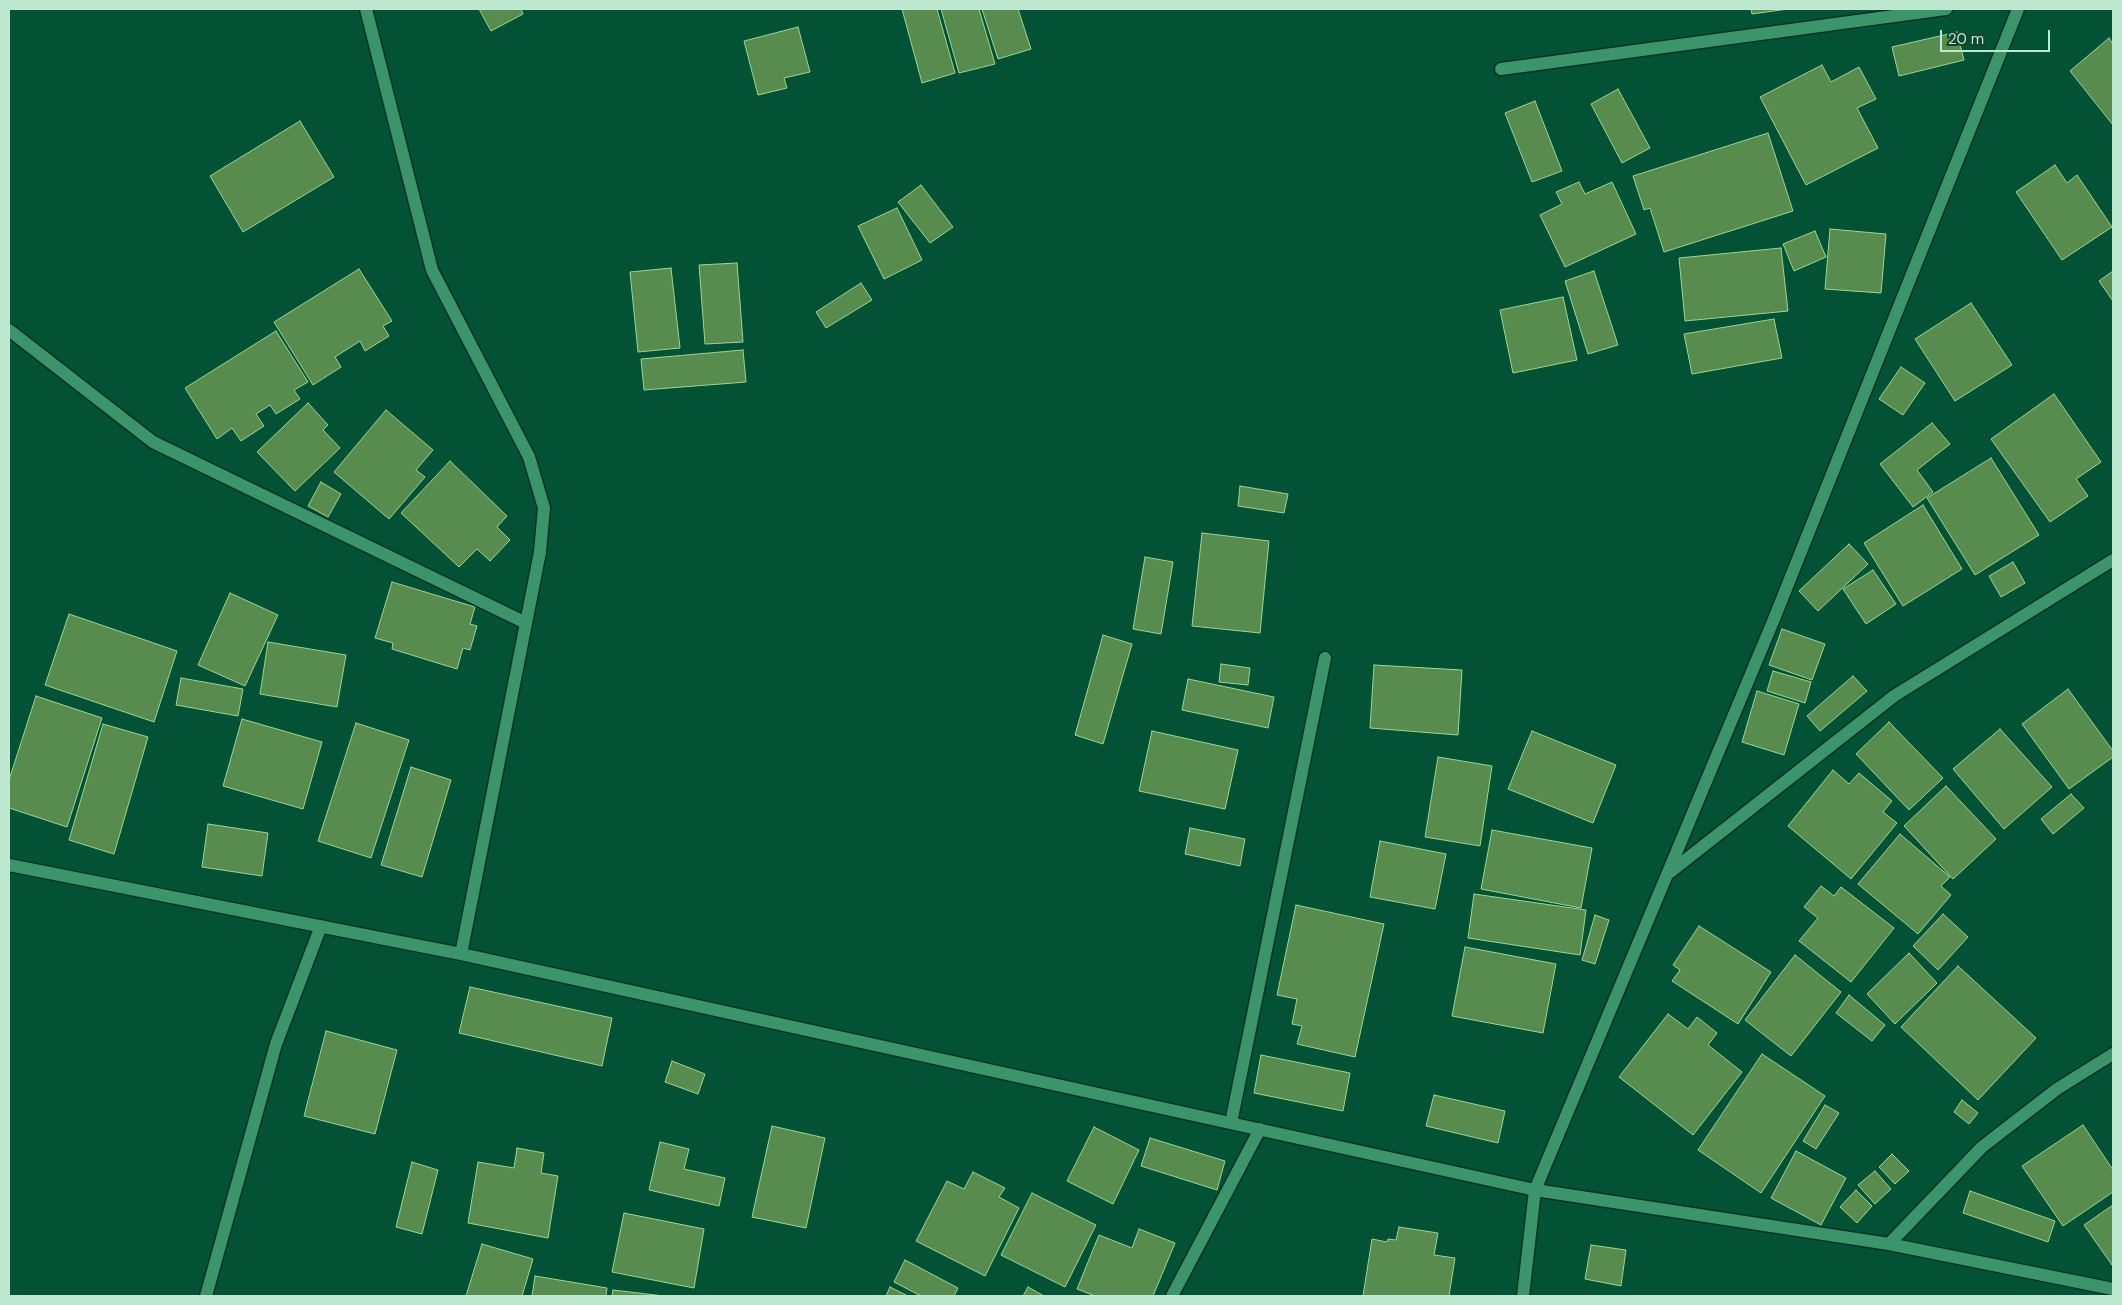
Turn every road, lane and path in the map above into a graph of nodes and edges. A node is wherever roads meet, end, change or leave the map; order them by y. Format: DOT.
graph roads {
  1 [pos="366,9"];
  2 [pos="1946,9"];
  3 [pos="2018,9"];
  4 [pos="1501,69"];
  5 [pos="9,330"];
  6 [pos="2113,560"];
  7 [pos="526,623"];
  8 [pos="1325,658"];
  9 [pos="9,865"];
  10 [pos="1667,874"];
  11 [pos="321,926"];
  12 [pos="461,954"];
  13 [pos="2113,1054"];
  14 [pos="1231,1123"];
  15 [pos="1260,1129"];
  16 [pos="1535,1190"];
  17 [pos="1889,1244"];
  18 [pos="2113,1289"];
  19 [pos="206,1296"];
  20 [pos="1172,1296"];
  21 [pos="1524,1296"];
  1 -- 7 [label="street"];
  2 -- 4 [label="street"];
  3 -- 10 [label="street"];
  5 -- 7 [label="street"];
  6 -- 10 [label="street"];
  7 -- 12 [label="street"];
  8 -- 14 [label="street"];
  9 -- 11 [label="street"];
  10 -- 16 [label="street"];
  11 -- 12 [label="street"];
  11 -- 19 [label="street"];
  12 -- 14 [label="street"];
  13 -- 17 [label="street"];
  14 -- 15 [label="street"];
  15 -- 16 [label="street"];
  15 -- 20 [label="street"];
  16 -- 17 [label="street"];
  16 -- 21 [label="street"];
  17 -- 18 [label="street"];
}
